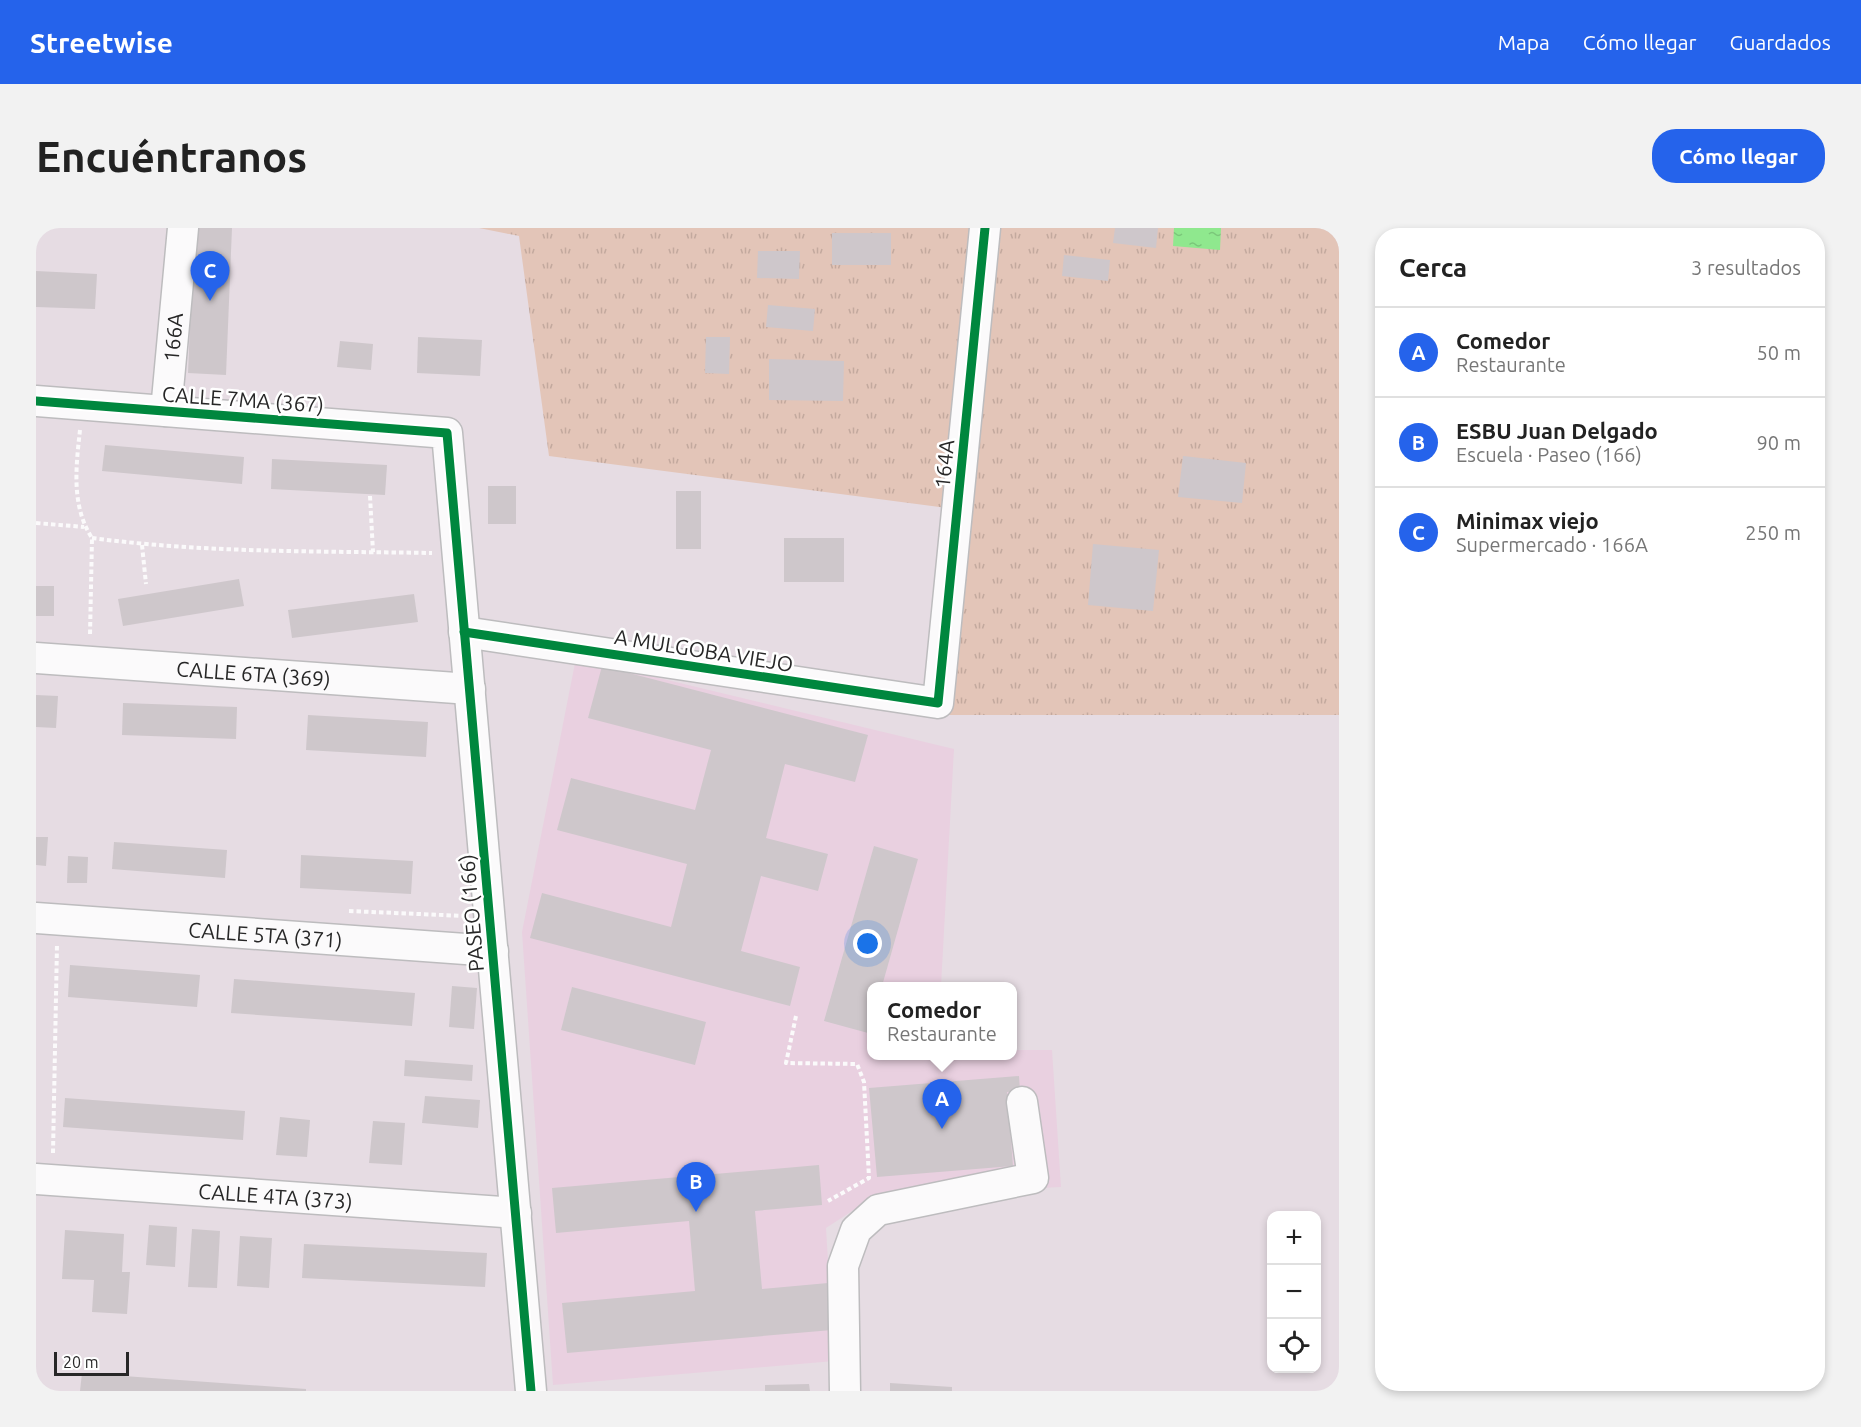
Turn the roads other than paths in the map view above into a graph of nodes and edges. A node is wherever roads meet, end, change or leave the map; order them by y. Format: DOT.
graph roads {
  1 [pos="183,228"];
  2 [pos="985,228"];
  3 [pos="36,401"];
  4 [pos="166,411"];
  5 [pos="447,433"];
  6 [pos="464,632"];
  7 [pos="36,658"];
  8 [pos="470,690"];
  9 [pos="938,704"];
  10 [pos="47,919"];
  11 [pos="493,951"];
  12 [pos="1022,1102"];
  13 [pos="44,1171"];
  14 [pos="516,1213"];
  15 [pos="531,1391"];
  16 [pos="845,1391"];
  1 -- 4 [label="street, 166A"];
  2 -- 9 [label="street, 164A"];
  3 -- 4 [label="street, CALLE 7MA (367)"];
  4 -- 5 [label="street, CALLE 7MA (367)"];
  5 -- 6 [label="street, PASEO (166)"];
  6 -- 8 [label="street, PASEO (166)"];
  6 -- 9 [label="street, A MULGOBA VIEJO"];
  7 -- 8 [label="street, CALLE 6TA (369)"];
  8 -- 11 [label="street, PASEO (166)"];
  10 -- 11 [label="street, CALLE 5TA (371)"];
  11 -- 14 [label="street, PASEO (166)"];
  12 -- 16 [label="street"];
  13 -- 14 [label="street, CALLE 4TA (373)"];
  14 -- 15 [label="street, PASEO (166)"];
}
